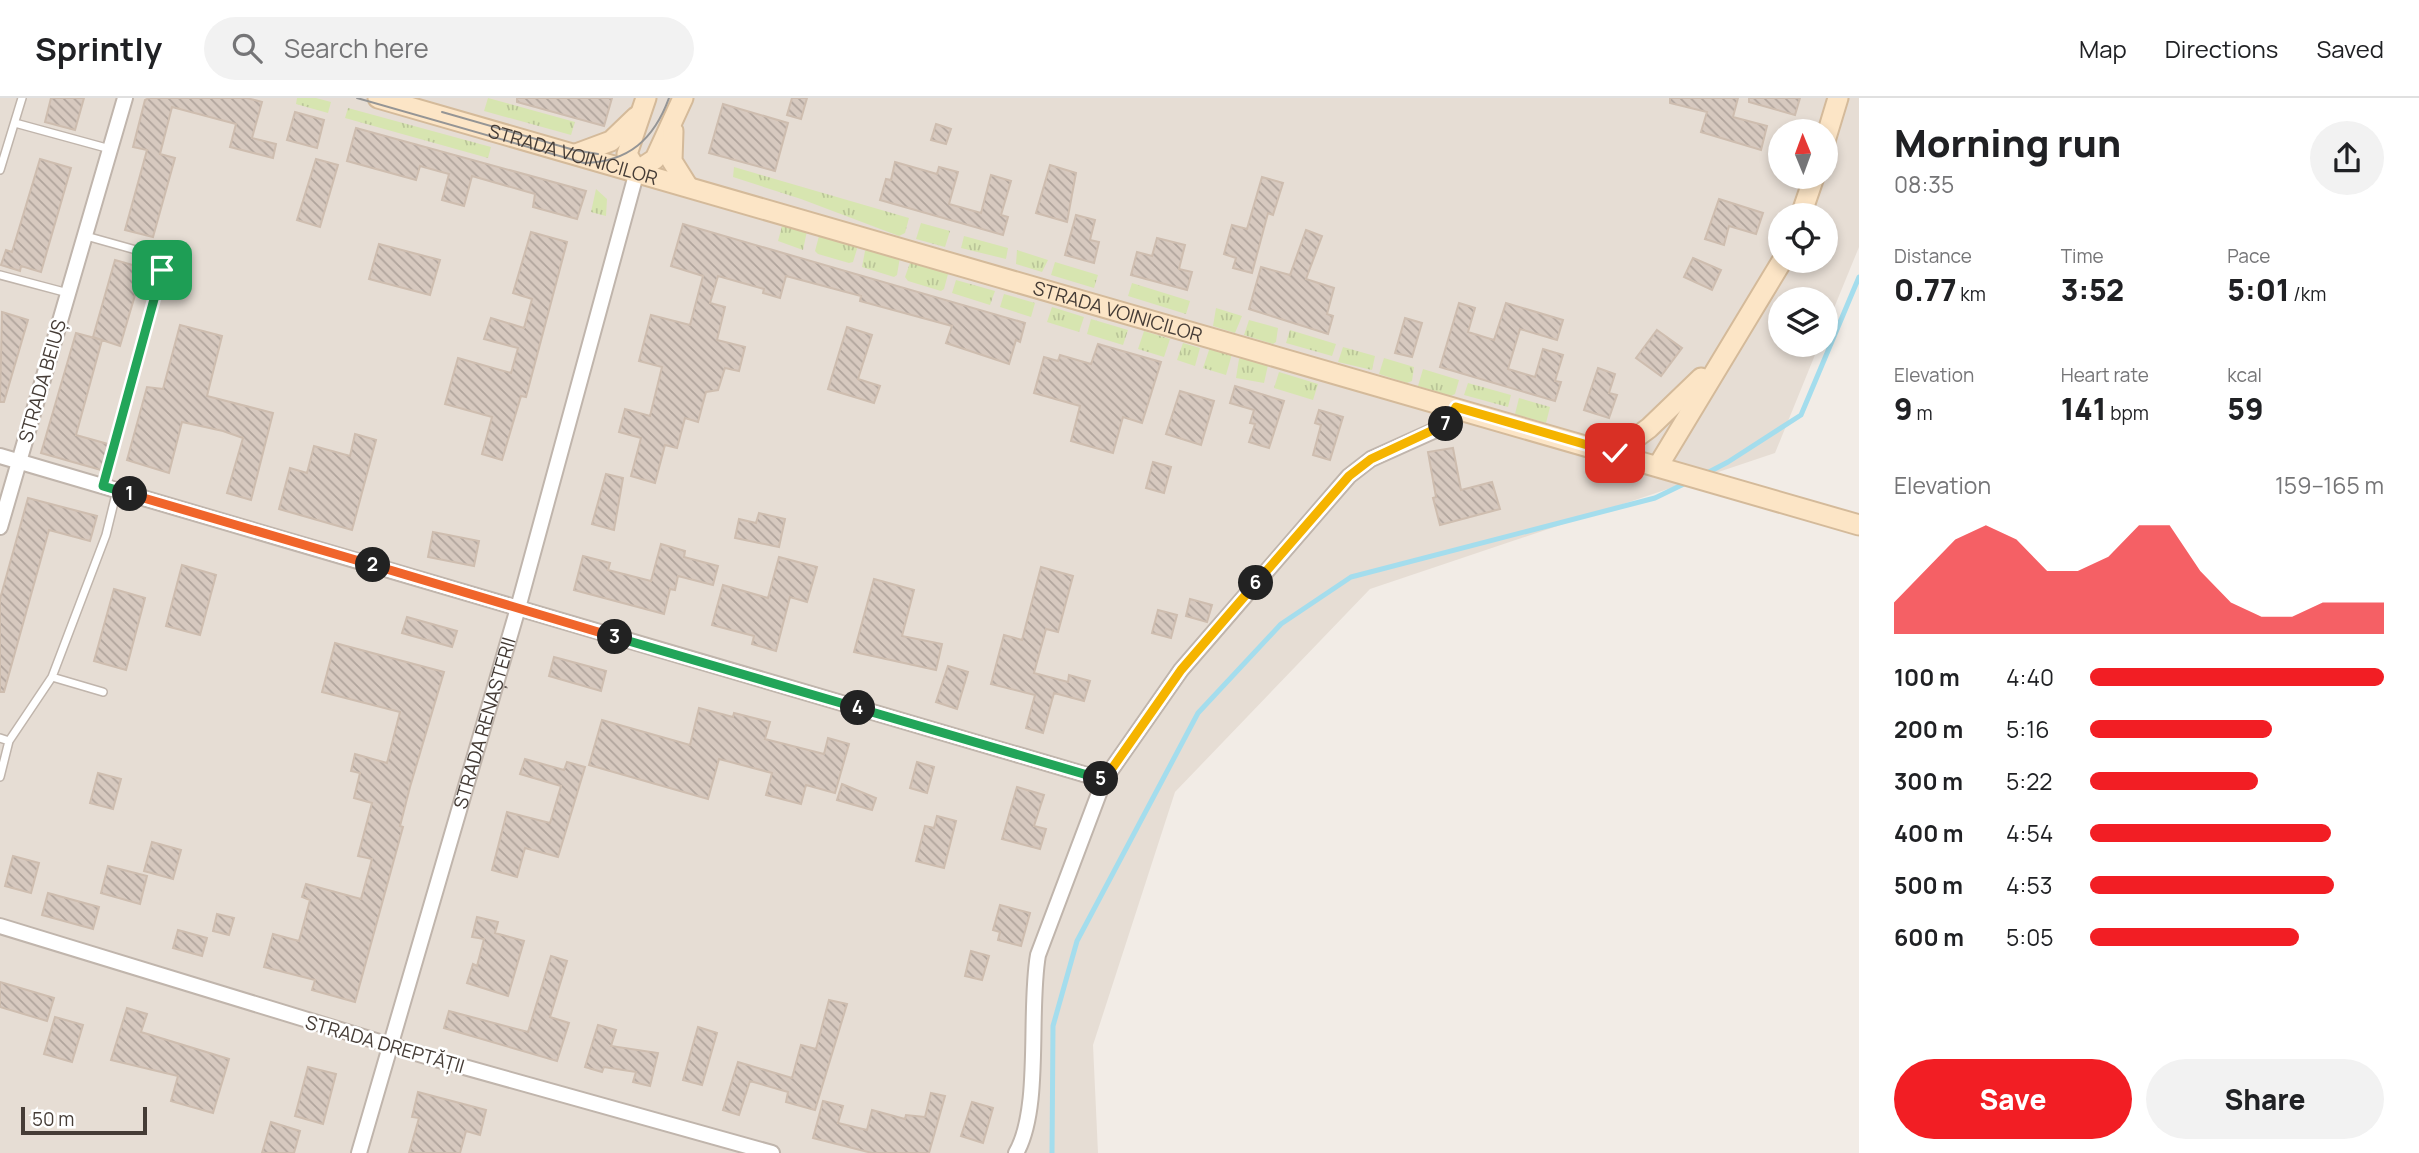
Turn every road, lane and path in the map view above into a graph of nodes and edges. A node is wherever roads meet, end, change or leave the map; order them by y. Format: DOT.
graph roads {
  1 [pos="22,98"];
  2 [pos="125,98"];
  3 [pos="379,98"];
  4 [pos="683,98"];
  5 [pos="1838,98"];
  6 [pos="645,101"];
  7 [pos="675,118"];
  8 [pos="1832,119"];
  9 [pos="15,122"];
  10 [pos="111,149"];
  11 [pos="576,154"];
  12 [pos="0,170"];
  13 [pos="637,171"];
  14 [pos="687,185"];
  15 [pos="86,236"];
  16 [pos="1775,273"];
  17 [pos="0,275"];
  18 [pos="68,293"];
  19 [pos="1724,355"];
  20 [pos="1456,407"];
  21 [pos="1615,453"];
  22 [pos="0,456"];
  23 [pos="19,462"];
  24 [pos="1662,467"];
  25 [pos="103,486"];
  26 [pos="117,490"];
  27 [pos="1859,525"];
  28 [pos="0,527"];
  29 [pos="518,608"];
  30 [pos="52,677"];
  31 [pos="103,692"];
  32 [pos="0,738"];
  33 [pos="9,741"];
  34 [pos="0,776"];
  35 [pos="1104,780"];
  36 [pos="0,926"];
  37 [pos="391,1046"];
  38 [pos="359,1153"];
  39 [pos="772,1153"];
  40 [pos="1016,1153"];
  1 -- 9 [label="lane"];
  2 -- 10 [label="street, STRADA BEIUȘ"];
  3 -- 11 [label="main road, STRADA VOINICILOR"];
  4 -- 7 [label="main road, STRADA RENAȘTERII"];
  5 -- 8 [label="main road"];
  6 -- 11 [label="main road"];
  6 -- 13 [label="main road, STRADA RENAȘTERII"];
  7 -- 13 [label="main road, STRADA RENAȘTERII"];
  7 -- 14 [label="main road"];
  9 -- 10 [label="lane"];
  9 -- 12 [label="lane"];
  10 -- 15 [label="street, STRADA BEIUȘ"];
  11 -- 13 [label="main road, STRADA VOINICILOR"];
  13 -- 14 [label="main road, STRADA VOINICILOR"];
  13 -- 29 [label="street, STRADA RENAȘTERII"];
  14 -- 20 [label="main road, STRADA VOINICILOR"];
  15 -- 18 [label="street, STRADA BEIUȘ"];
  15 -- 25 [label="lane"];
  16 -- 19 [label="main road"];
  17 -- 18 [label="lane"];
  18 -- 23 [label="street, STRADA BEIUȘ"];
  19 -- 21 [label="main road"];
  19 -- 24 [label="main road"];
  20 -- 21 [label="main road, STRADA VOINICILOR"];
  20 -- 35 [label="street"];
  21 -- 24 [label="main road, STRADA VOINICILOR"];
  22 -- 23 [label="street"];
  23 -- 25 [label="street"];
  23 -- 28 [label="street, STRADA BEIUȘ"];
  24 -- 27 [label="main road, STRADA VOINICILOR"];
  25 -- 26 [label="street"];
  26 -- 29 [label="street"];
  26 -- 30 [label="lane"];
  29 -- 35 [label="street"];
  29 -- 37 [label="street, STRADA RENAȘTERII"];
  30 -- 31 [label="lane"];
  30 -- 33 [label="lane"];
  32 -- 33 [label="lane"];
  33 -- 34 [label="lane"];
  35 -- 40 [label="street"];
  36 -- 37 [label="street, STRADA DREPTĂȚII"];
  37 -- 38 [label="street, STRADA RENAȘTERII"];
  37 -- 39 [label="street, STRADA DREPTĂȚII"];
}
